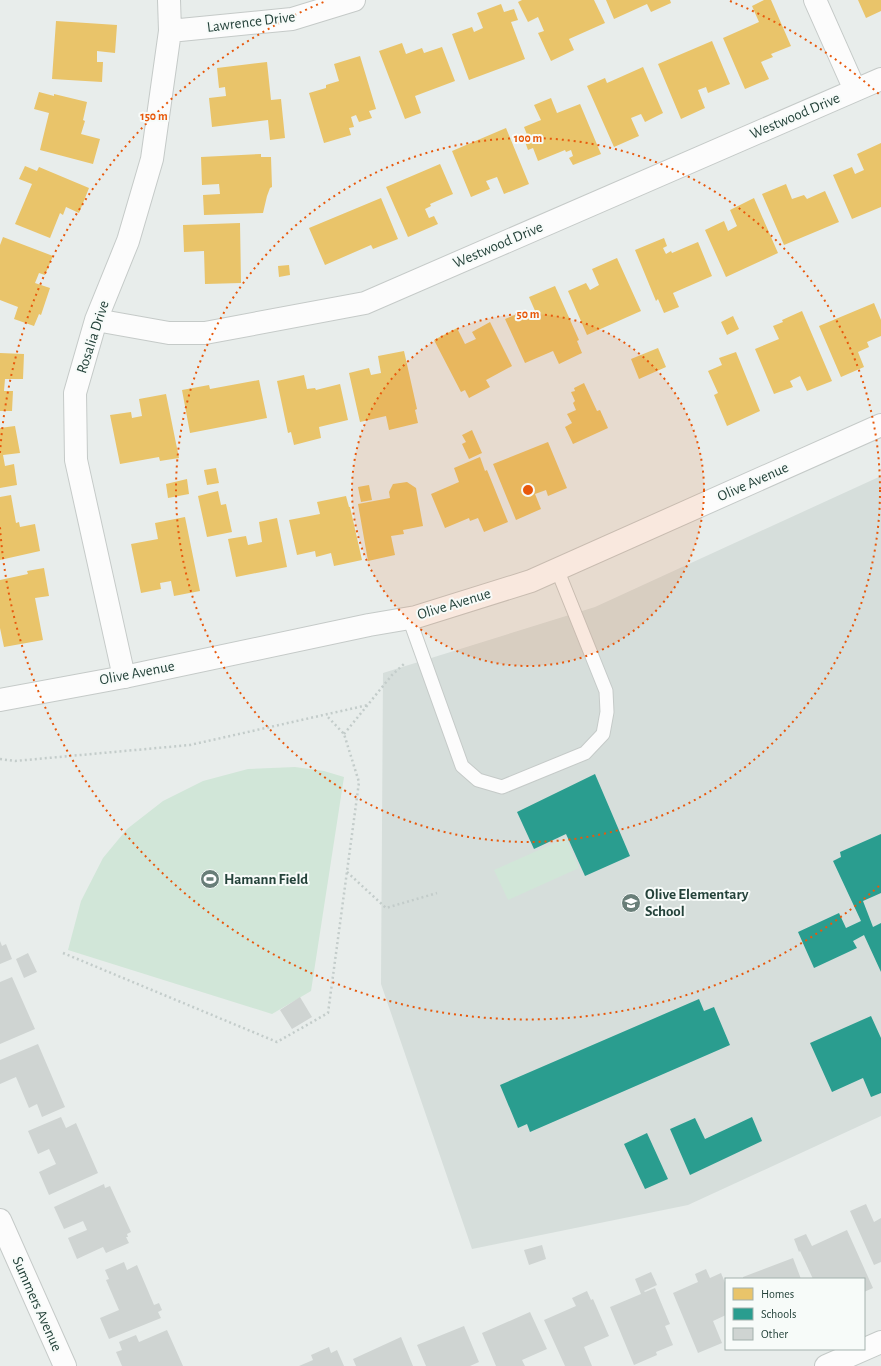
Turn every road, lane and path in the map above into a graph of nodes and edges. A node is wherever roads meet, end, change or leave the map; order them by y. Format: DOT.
graph roads {
  1 [pos="169,0"];
  2 [pos="354,0"];
  3 [pos="815,0"];
  4 [pos="170,31"];
  5 [pos="881,79"];
  6 [pos="855,90"];
  7 [pos="96,320"];
  8 [pos="881,425"];
  9 [pos="557,569"];
  10 [pos="409,618"];
  11 [pos="419,648"];
  12 [pos="124,677"];
  13 [pos="0,700"];
  14 [pos="368,705"];
  15 [pos="326,715"];
  16 [pos="344,734"];
  17 [pos="0,759"];
  18 [pos="347,872"];
  19 [pos="436,893"];
  20 [pos="63,953"];
  21 [pos="0,1220"];
  22 [pos="881,1342"];
  23 [pos="865,1349"];
  24 [pos="863,1350"];
  25 [pos="65,1366"];
  26 [pos="826,1366"];
  1 -- 4 [label="street, Rosalia Drive"];
  2 -- 4 [label="street, Lawrence Drive"];
  3 -- 6 [label="street"];
  4 -- 7 [label="street, Rosalia Drive"];
  5 -- 6 [label="street, Westwood Drive"];
  6 -- 7 [label="street, Westwood Drive"];
  7 -- 12 [label="street, Rosalia Drive"];
  8 -- 9 [label="street, Olive Avenue"];
  9 -- 10 [label="street, Olive Avenue"];
  9 -- 11 [label="lane"];
  10 -- 11 [label="lane"];
  10 -- 12 [label="street, Olive Avenue"];
  11 -- 14 [label="path"];
  12 -- 13 [label="street, Olive Avenue"];
  14 -- 15 [label="path"];
  14 -- 16 [label="path"];
  15 -- 16 [label="path"];
  15 -- 17 [label="path"];
  16 -- 18 [label="path"];
  18 -- 19 [label="path"];
  18 -- 20 [label="path"];
  21 -- 25 [label="street, Summers Avenue"];
  22 -- 23 [label="street"];
  24 -- 26 [label="street"];
}
